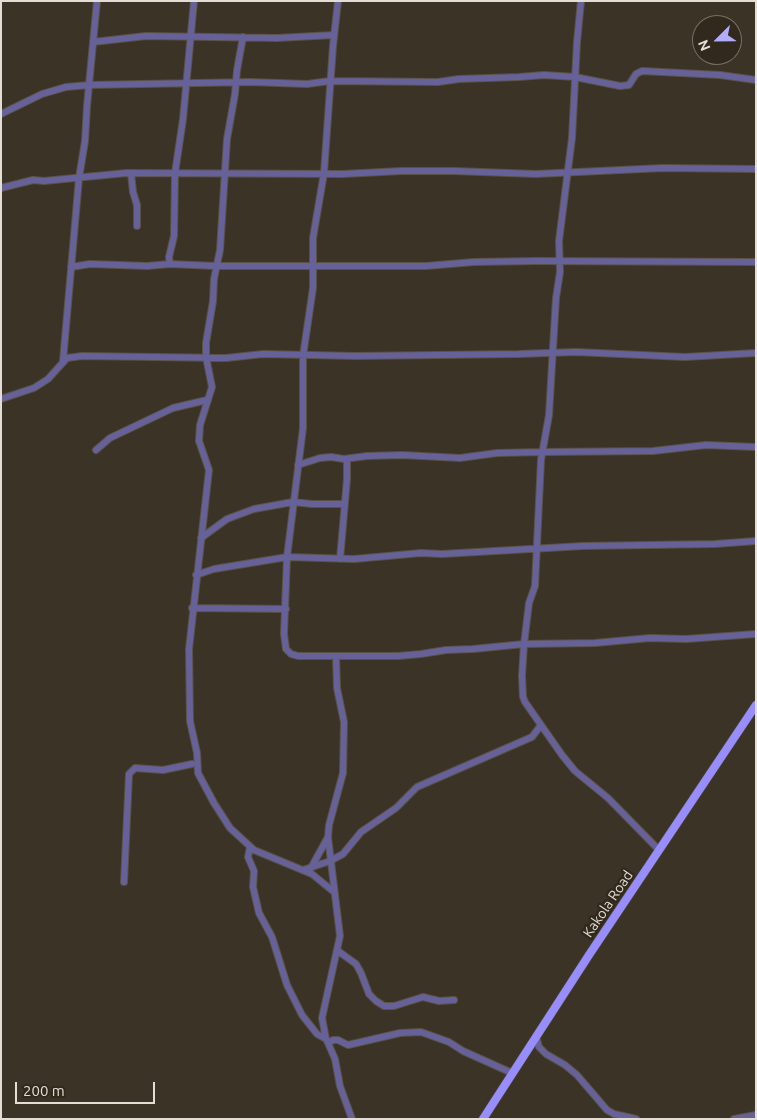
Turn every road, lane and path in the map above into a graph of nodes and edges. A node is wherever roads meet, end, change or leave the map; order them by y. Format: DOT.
graph roads {
  1 [pos="96,1"];
  2 [pos="194,1"];
  3 [pos="338,1"];
  4 [pos="581,1"];
  5 [pos="334,35"];
  6 [pos="191,37"];
  7 [pos="243,37"];
  8 [pos="93,42"];
  9 [pos="575,77"];
  10 [pos="756,80"];
  11 [pos="330,81"];
  12 [pos="235,82"];
  13 [pos="186,83"];
  14 [pos="89,85"];
  15 [pos="1,114"];
  16 [pos="756,169"];
  17 [pos="568,171"];
  18 [pos="131,173"];
  19 [pos="175,174"];
  20 [pos="224,174"];
  21 [pos="324,174"];
  22 [pos="79,178"];
  23 [pos="1,188"];
  24 [pos="137,226"];
  25 [pos="561,261"];
  26 [pos="756,262"];
  27 [pos="170,264"];
  28 [pos="312,265"];
  29 [pos="216,266"];
  30 [pos="71,267"];
  31 [pos="552,353"];
  32 [pos="756,353"];
  33 [pos="303,356"];
  34 [pos="206,357"];
  35 [pos="63,361"];
  36 [pos="1,399"];
  37 [pos="207,400"];
  38 [pos="756,447"];
  39 [pos="96,450"];
  40 [pos="543,452"];
  41 [pos="347,459"];
  42 [pos="298,465"];
  43 [pos="293,502"];
  44 [pos="344,504"];
  45 [pos="201,538"];
  46 [pos="756,541"];
  47 [pos="536,549"];
  48 [pos="287,557"];
  49 [pos="340,559"];
  50 [pos="196,575"];
  51 [pos="192,608"];
  52 [pos="286,609"];
  53 [pos="756,634"];
  54 [pos="524,644"];
  55 [pos="336,656"];
  56 [pos="756,705"];
  57 [pos="542,725"];
  58 [pos="192,764"];
  59 [pos="328,837"];
  60 [pos="250,847"];
  61 [pos="659,850"];
  62 [pos="330,861"];
  63 [pos="311,868"];
  64 [pos="303,870"];
  65 [pos="124,882"];
  66 [pos="334,892"];
  67 [pos="338,951"];
  68 [pos="454,1000"];
  69 [pos="536,1036"];
  70 [pos="327,1041"];
  71 [pos="512,1073"];
  72 [pos="756,1115"];
  73 [pos="352,1119"];
  74 [pos="483,1119"];
  75 [pos="636,1119"];
  76 [pos="734,1119"];
  1 -- 8 [label="street"];
  2 -- 6 [label="street"];
  3 -- 5 [label="street"];
  4 -- 9 [label="street"];
  5 -- 7 [label="street"];
  5 -- 11 [label="street"];
  6 -- 7 [label="street"];
  6 -- 8 [label="street"];
  6 -- 13 [label="street"];
  7 -- 12 [label="street"];
  8 -- 14 [label="street"];
  9 -- 10 [label="street"];
  9 -- 11 [label="street"];
  9 -- 17 [label="street"];
  11 -- 12 [label="street"];
  11 -- 21 [label="street"];
  12 -- 13 [label="street"];
  12 -- 20 [label="street"];
  13 -- 14 [label="street"];
  13 -- 19 [label="street"];
  14 -- 15 [label="street"];
  14 -- 22 [label="street"];
  16 -- 17 [label="street"];
  17 -- 21 [label="street"];
  17 -- 25 [label="street"];
  18 -- 19 [label="street"];
  18 -- 22 [label="street"];
  18 -- 24 [label="street"];
  19 -- 20 [label="street"];
  19 -- 27 [label="street"];
  20 -- 21 [label="street"];
  20 -- 29 [label="street"];
  21 -- 28 [label="street"];
  22 -- 23 [label="street"];
  22 -- 30 [label="street"];
  25 -- 26 [label="street"];
  25 -- 28 [label="street"];
  25 -- 31 [label="street"];
  27 -- 29 [label="street"];
  27 -- 30 [label="street"];
  28 -- 29 [label="street"];
  28 -- 33 [label="street"];
  29 -- 34 [label="street"];
  30 -- 35 [label="street"];
  31 -- 32 [label="street"];
  31 -- 33 [label="street"];
  31 -- 40 [label="street"];
  33 -- 34 [label="street"];
  33 -- 42 [label="street"];
  34 -- 35 [label="street"];
  34 -- 37 [label="street"];
  35 -- 36 [label="street"];
  37 -- 39 [label="street"];
  37 -- 45 [label="street"];
  38 -- 40 [label="street"];
  40 -- 41 [label="street"];
  40 -- 47 [label="street"];
  41 -- 42 [label="street"];
  41 -- 44 [label="street"];
  42 -- 43 [label="street"];
  43 -- 44 [label="street"];
  43 -- 45 [label="street"];
  43 -- 48 [label="street"];
  44 -- 49 [label="street"];
  45 -- 50 [label="street"];
  46 -- 47 [label="street"];
  47 -- 49 [label="street"];
  47 -- 54 [label="street"];
  48 -- 49 [label="street"];
  48 -- 50 [label="street"];
  48 -- 52 [label="street"];
  50 -- 51 [label="street"];
  51 -- 52 [label="street"];
  51 -- 60 [label="street"];
  52 -- 55 [label="street"];
  53 -- 54 [label="street"];
  54 -- 55 [label="street"];
  54 -- 57 [label="street"];
  55 -- 59 [label="street"];
  56 -- 61 [label="main road, Kakola Road"];
  57 -- 61 [label="street"];
  57 -- 62 [label="street"];
  58 -- 65 [label="street"];
  59 -- 62 [label="street"];
  59 -- 63 [label="street"];
  60 -- 64 [label="street"];
  60 -- 70 [label="street"];
  61 -- 69 [label="main road, Kakola Road"];
  62 -- 63 [label="street"];
  62 -- 66 [label="street"];
  63 -- 64 [label="street"];
  64 -- 66 [label="street"];
  66 -- 67 [label="street"];
  67 -- 68 [label="street"];
  67 -- 70 [label="street"];
  69 -- 71 [label="main road, Kakola Road"];
  69 -- 75 [label="street"];
  70 -- 71 [label="street"];
  70 -- 73 [label="street"];
  71 -- 74 [label="main road, Kakola Road"];
  72 -- 76 [label="street"];
}
